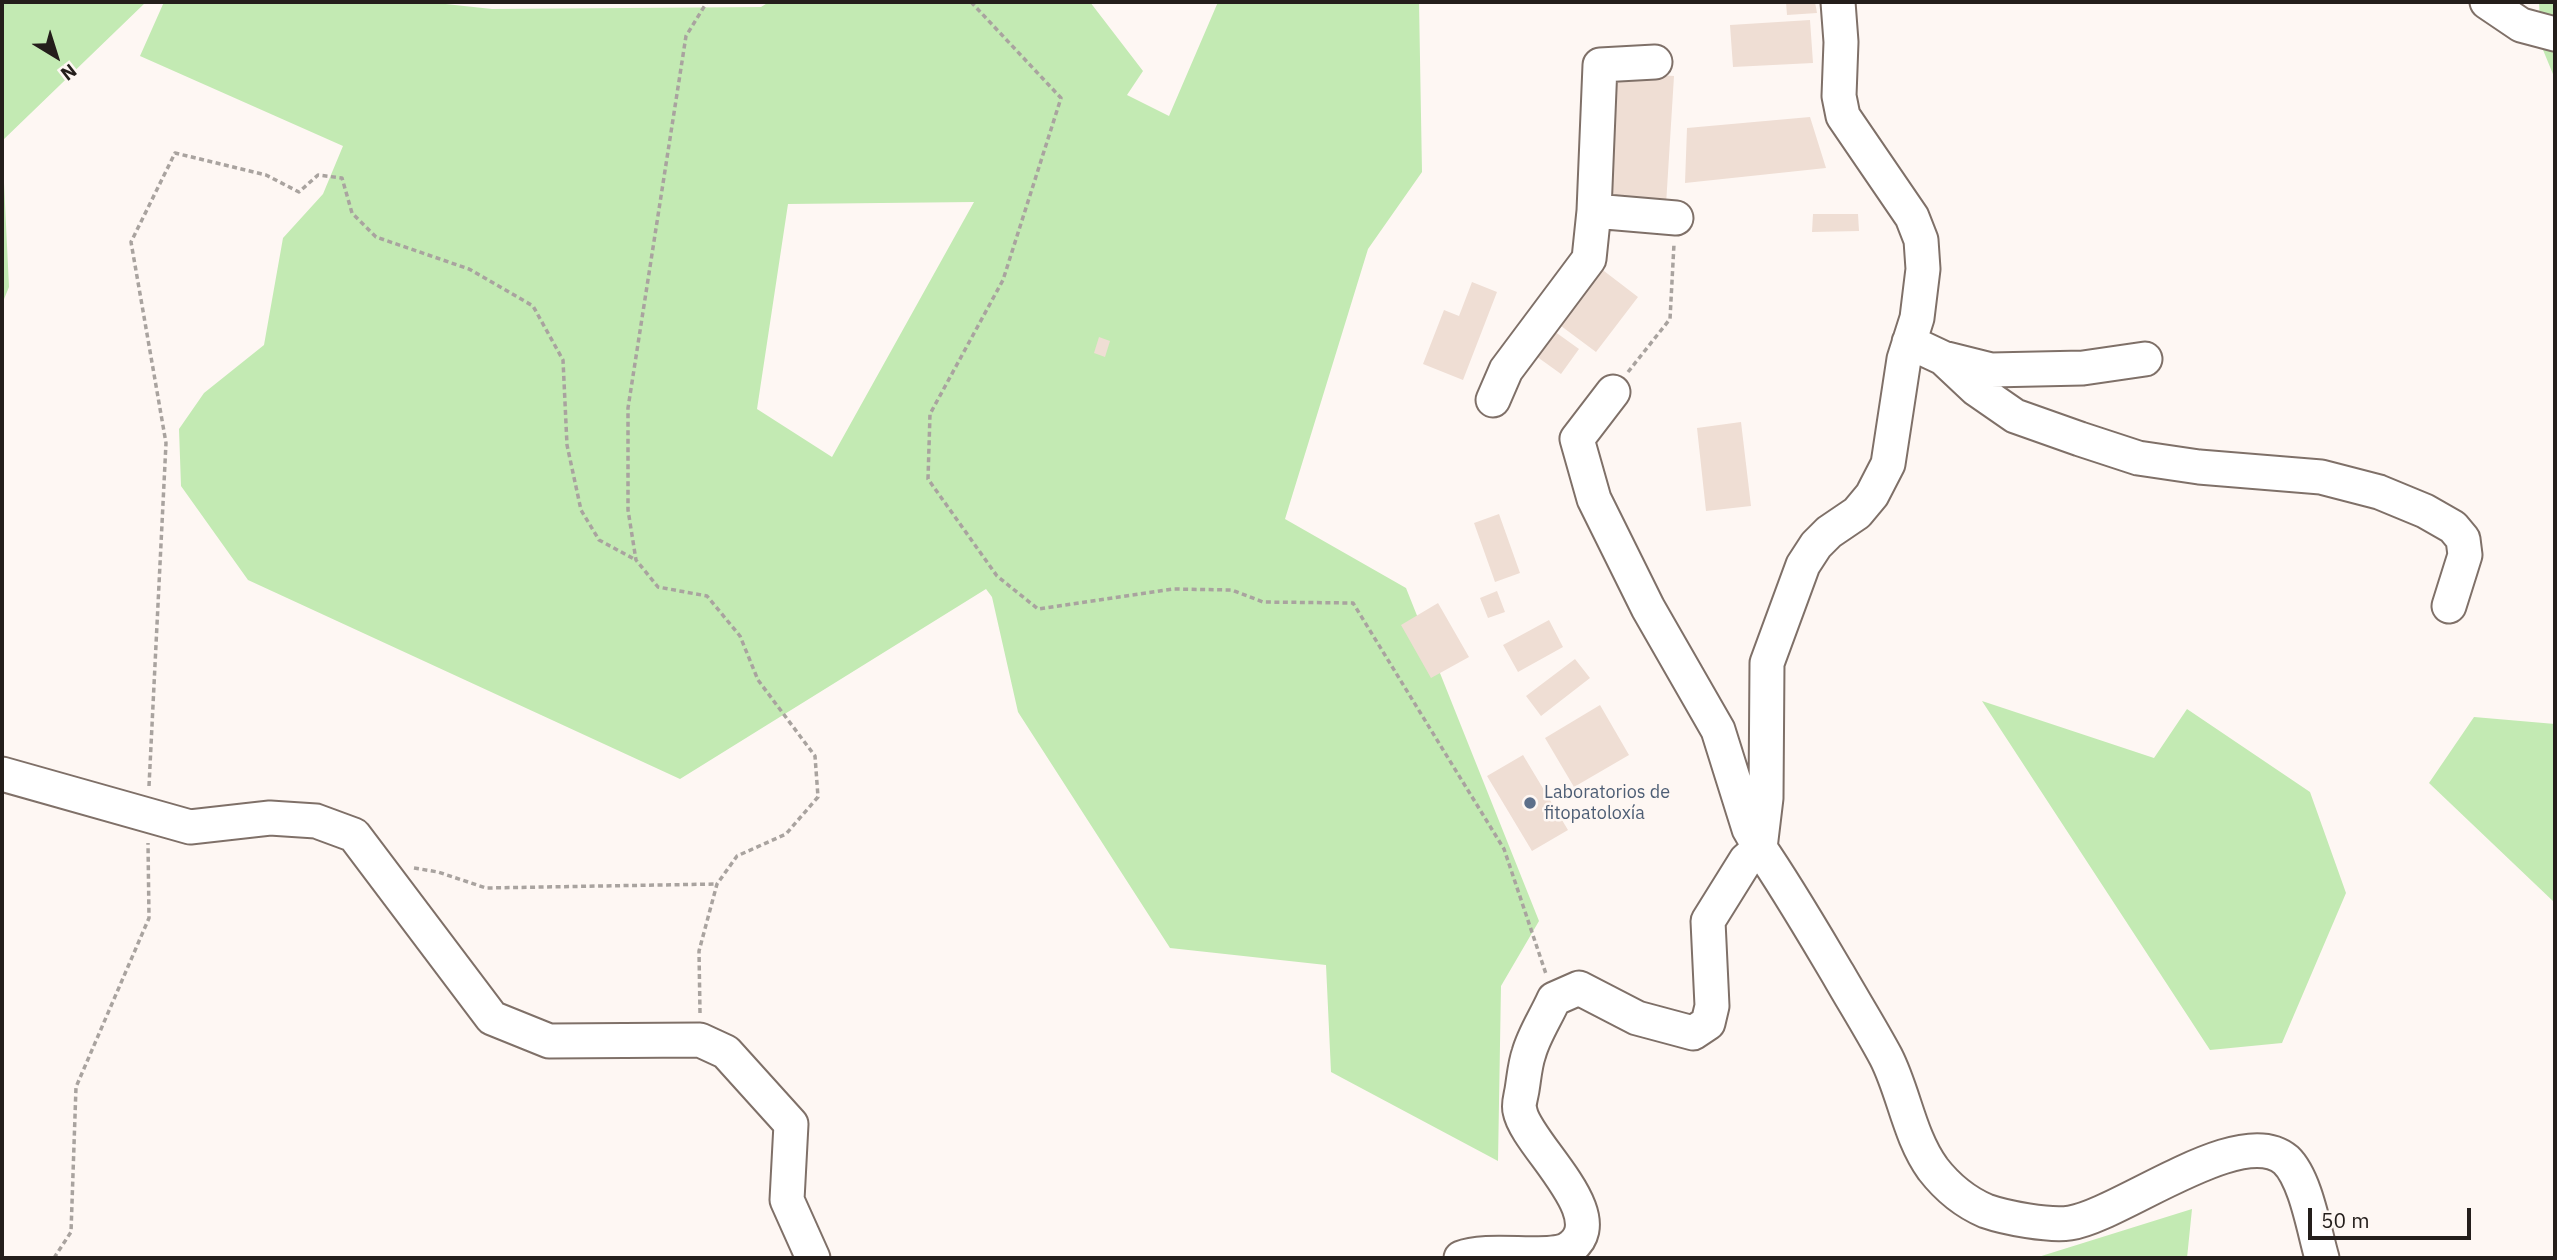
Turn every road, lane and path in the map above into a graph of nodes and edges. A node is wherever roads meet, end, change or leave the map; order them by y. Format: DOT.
graph roads {
  1 [pos="707,2"];
  2 [pos="971,2"];
  3 [pos="1838,2"];
  4 [pos="2487,2"];
  5 [pos="2555,34"];
  6 [pos="1655,62"];
  7 [pos="1594,211"];
  8 [pos="1676,218"];
  9 [pos="1909,342"];
  10 [pos="1942,358"];
  11 [pos="2145,359"];
  12 [pos="1613,392"];
  13 [pos="1493,400"];
  14 [pos="636,560"];
  15 [pos="2449,606"];
  16 [pos="2,774"];
  17 [pos="147,816"];
  18 [pos="1760,848"];
  19 [pos="379,868"];
  20 [pos="717,884"];
  21 [pos="1554,999"];
  22 [pos="700,1040"];
  23 [pos="54,1258"];
  24 [pos="813,1258"];
  25 [pos="1461,1258"];
  26 [pos="2322,1258"];
  1 -- 14 [label="path"];
  2 -- 21 [label="path"];
  3 -- 9 [label="street"];
  4 -- 5 [label="street"];
  6 -- 7 [label="street"];
  7 -- 8 [label="street"];
  7 -- 13 [label="street"];
  8 -- 12 [label="path"];
  9 -- 10 [label="street"];
  9 -- 18 [label="street"];
  10 -- 11 [label="street"];
  10 -- 15 [label="street"];
  12 -- 18 [label="street"];
  14 -- 17 [label="path"];
  14 -- 20 [label="path"];
  16 -- 17 [label="street"];
  17 -- 19 [label="street"];
  17 -- 23 [label="path"];
  18 -- 21 [label="street"];
  18 -- 26 [label="street"];
  19 -- 20 [label="path"];
  19 -- 22 [label="street"];
  20 -- 22 [label="path"];
  21 -- 25 [label="street"];
  22 -- 24 [label="street"];
}
